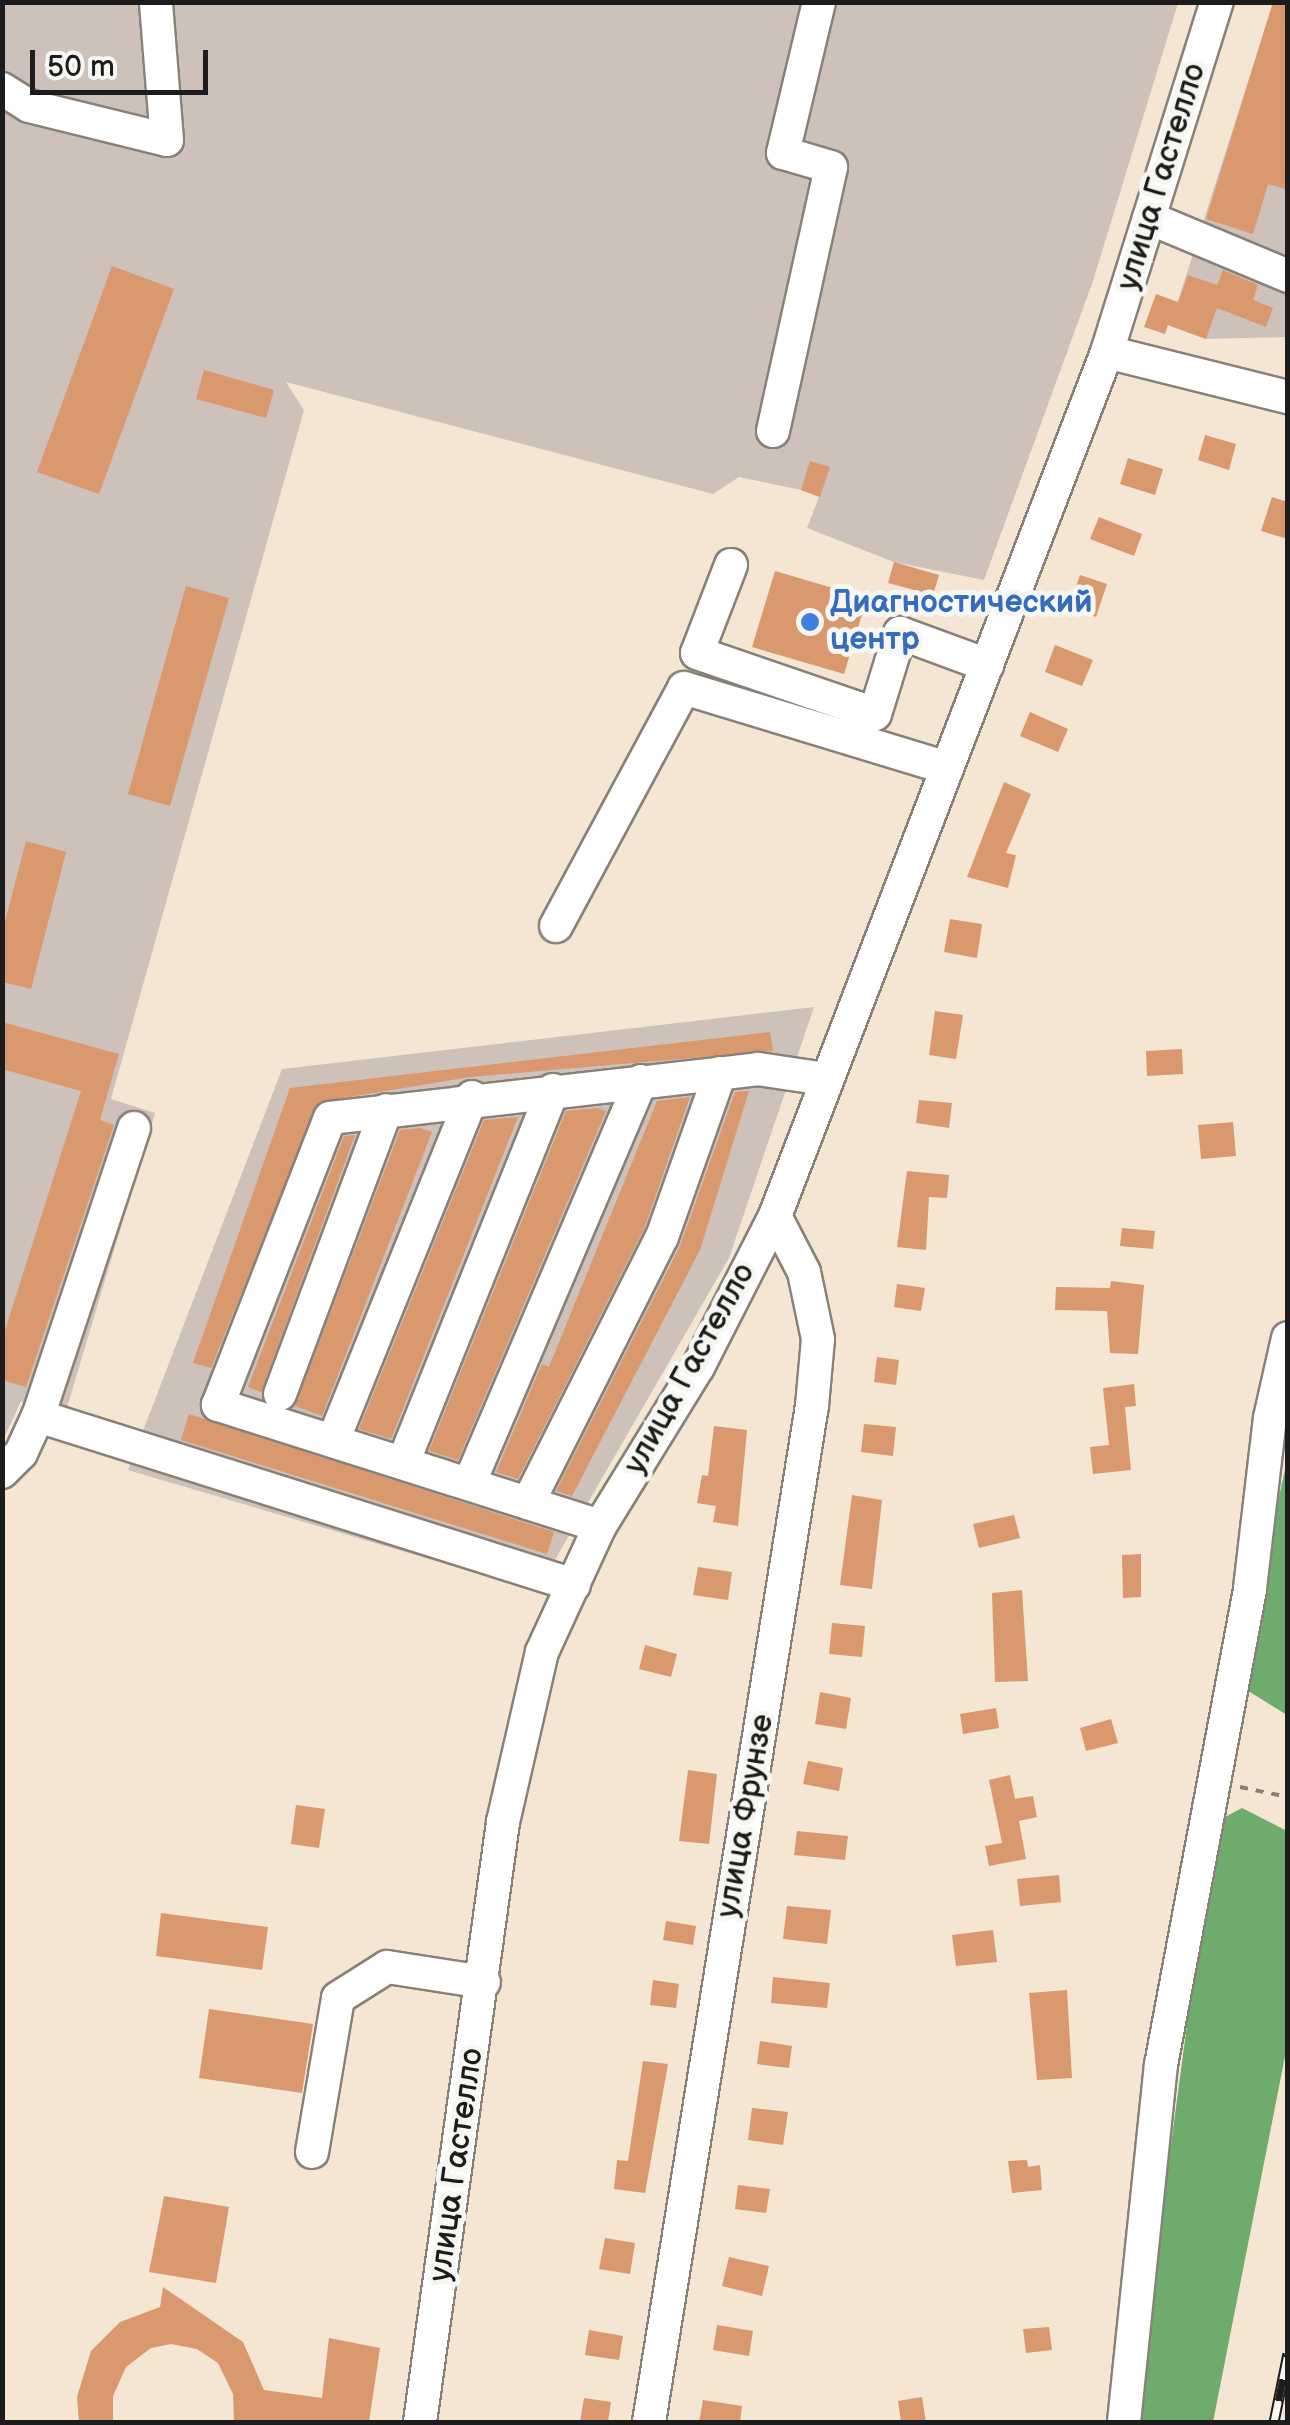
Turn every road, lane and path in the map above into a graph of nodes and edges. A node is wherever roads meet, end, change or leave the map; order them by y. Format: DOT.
graph roads {
  1 [pos="156,2"];
  2 [pos="819,2"];
  3 [pos="1217,2"];
  4 [pos="2,89"];
  5 [pos="1149,218"];
  6 [pos="1288,276"];
  7 [pos="1107,352"];
  8 [pos="1288,397"];
  9 [pos="773,432"];
  10 [pos="732,565"];
  11 [pos="697,653"];
  12 [pos="987,664"];
  13 [pos="684,688"];
  14 [pos="946,768"];
  15 [pos="556,926"];
  16 [pos="720,1072"];
  17 [pos="825,1079"];
  18 [pos="641,1080"];
  19 [pos="553,1090"];
  20 [pos="472,1097"];
  21 [pos="386,1110"];
  22 [pos="134,1128"];
  23 [pos="775,1216"];
  24 [pos="1288,1338"];
  25 [pos="280,1394"];
  26 [pos="38,1416"];
  27 [pos="333,1441"];
  28 [pos="403,1463"];
  29 [pos="2,1472"];
  30 [pos="469,1484"];
  31 [pos="528,1503"];
  32 [pos="600,1526"];
  33 [pos="574,1585"];
  34 [pos="1211,1780"];
  35 [pos="1288,1796"];
  36 [pos="484,1982"];
  37 [pos="312,2152"];
  38 [pos="420,2422"];
  39 [pos="649,2422"];
  40 [pos="1124,2422"];
  1 -- 4 [label="street"];
  2 -- 9 [label="street"];
  3 -- 5 [label="street, улица Гастелло"];
  5 -- 6 [label="street"];
  5 -- 7 [label="street, улица Гастелло"];
  7 -- 8 [label="street"];
  7 -- 12 [label="street, улица Гастелло"];
  10 -- 11 [label="street"];
  11 -- 12 [label="street"];
  11 -- 13 [label="street"];
  12 -- 14 [label="street, улица Гастелло"];
  13 -- 14 [label="street"];
  13 -- 15 [label="street"];
  14 -- 17 [label="street, улица Гастелло"];
  16 -- 17 [label="street"];
  16 -- 18 [label="street"];
  16 -- 31 [label="street"];
  17 -- 23 [label="street, улица Гастелло"];
  18 -- 19 [label="street"];
  18 -- 30 [label="street"];
  19 -- 20 [label="street"];
  19 -- 28 [label="street"];
  20 -- 21 [label="street"];
  20 -- 27 [label="street"];
  21 -- 25 [label="street"];
  21 -- 27 [label="street"];
  22 -- 26 [label="street"];
  23 -- 32 [label="street, улица Гастелло"];
  23 -- 39 [label="street, улица Фрунзе"];
  24 -- 34 [label="street"];
  26 -- 29 [label="street"];
  26 -- 33 [label="street"];
  27 -- 28 [label="street"];
  28 -- 30 [label="street"];
  30 -- 31 [label="street"];
  31 -- 32 [label="street"];
  32 -- 33 [label="street, улица Гастелло"];
  33 -- 36 [label="street, улица Гастелло"];
  34 -- 35 [label="path"];
  34 -- 40 [label="street"];
  36 -- 37 [label="street"];
  36 -- 38 [label="street, улица Гастелло"];
}
